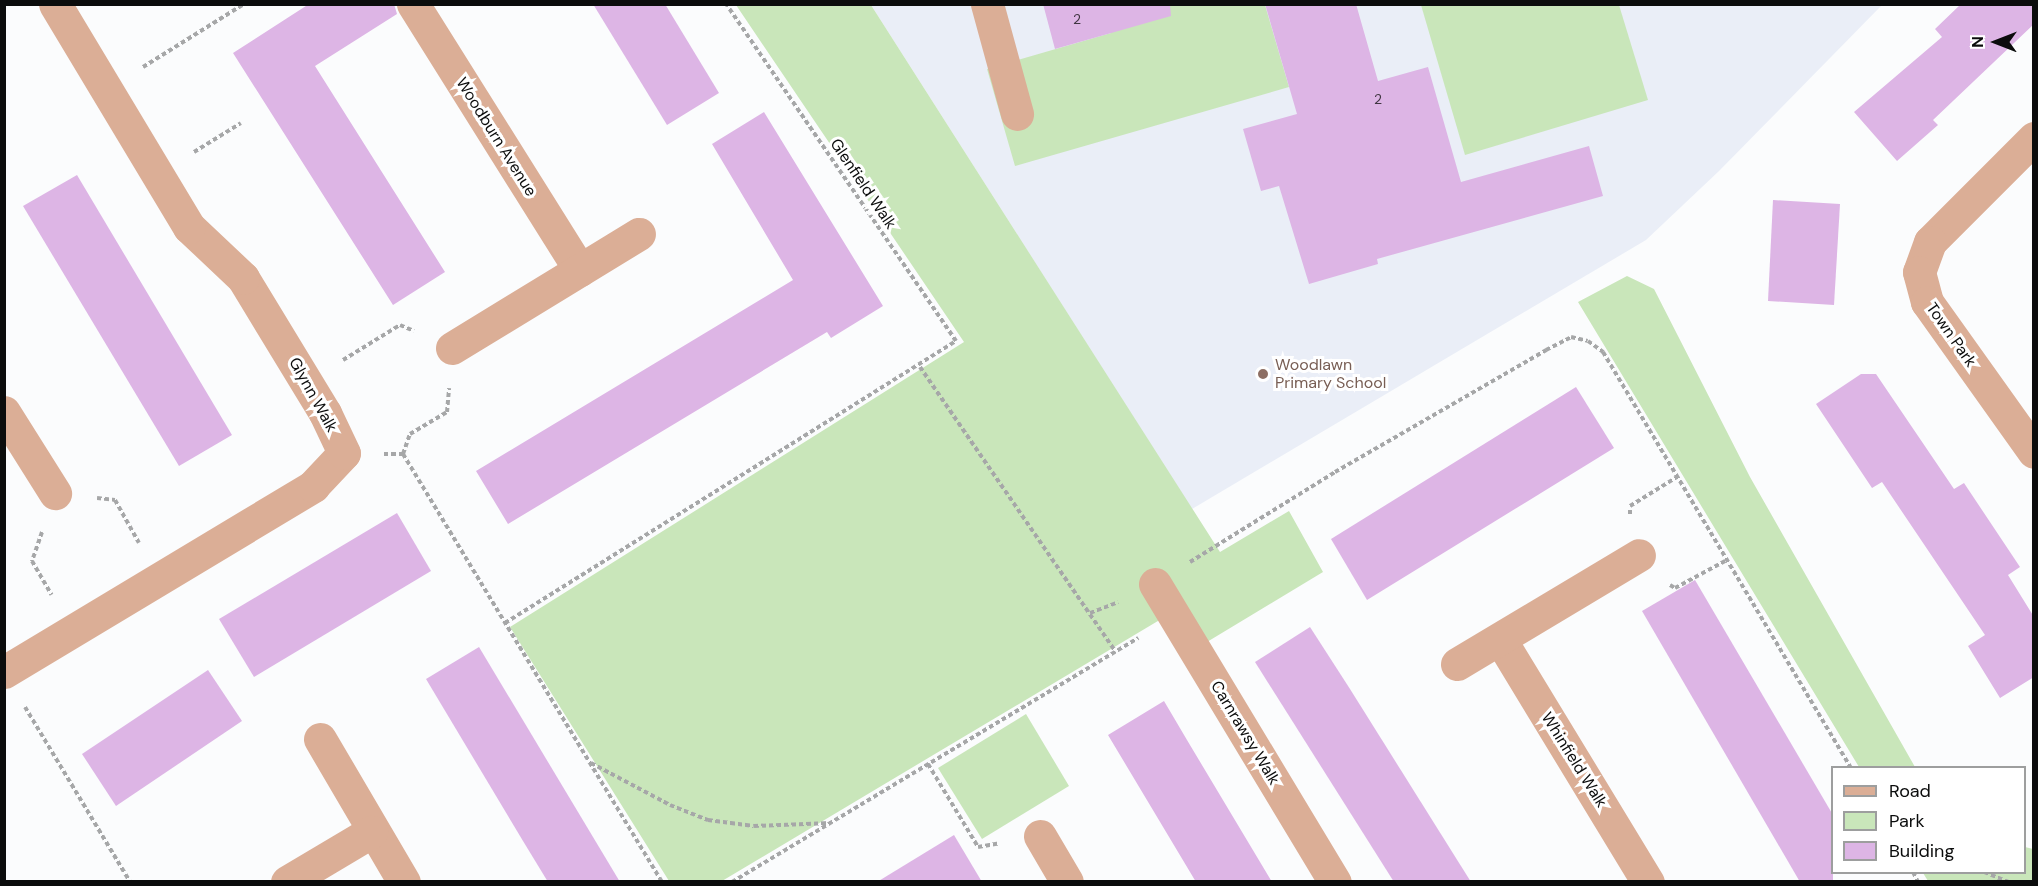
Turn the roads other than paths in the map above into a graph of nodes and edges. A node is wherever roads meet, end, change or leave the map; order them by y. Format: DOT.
graph roads {
  1 [pos="55,4"];
  2 [pos="413,4"];
  3 [pos="987,4"];
  4 [pos="1017,114"];
  5 [pos="2034,138"];
  6 [pos="639,234"];
  7 [pos="580,270"];
  8 [pos="452,348"];
  9 [pos="4,412"];
  10 [pos="2034,452"];
  11 [pos="55,493"];
  12 [pos="1639,555"];
  13 [pos="1155,584"];
  14 [pos="1500,639"];
  15 [pos="1457,664"];
  16 [pos="4,672"];
  17 [pos="320,739"];
  18 [pos="371,831"];
  19 [pos="1040,836"];
  20 [pos="287,882"];
  21 [pos="404,882"];
  22 [pos="1067,882"];
  23 [pos="1335,882"];
  24 [pos="1648,882"];
  1 -- 16 [label="street, Glynn Walk"];
  2 -- 7 [label="street, Woodburn Avenue"];
  3 -- 4 [label="street"];
  5 -- 10 [label="street, Town Park"];
  6 -- 7 [label="street"];
  7 -- 8 [label="street"];
  9 -- 11 [label="street"];
  12 -- 14 [label="street"];
  13 -- 23 [label="street, Carnrawsy Walk"];
  14 -- 15 [label="street"];
  14 -- 24 [label="street, Whinfield Walk"];
  17 -- 18 [label="street"];
  18 -- 20 [label="street"];
  18 -- 21 [label="street"];
  19 -- 22 [label="street"];
}
